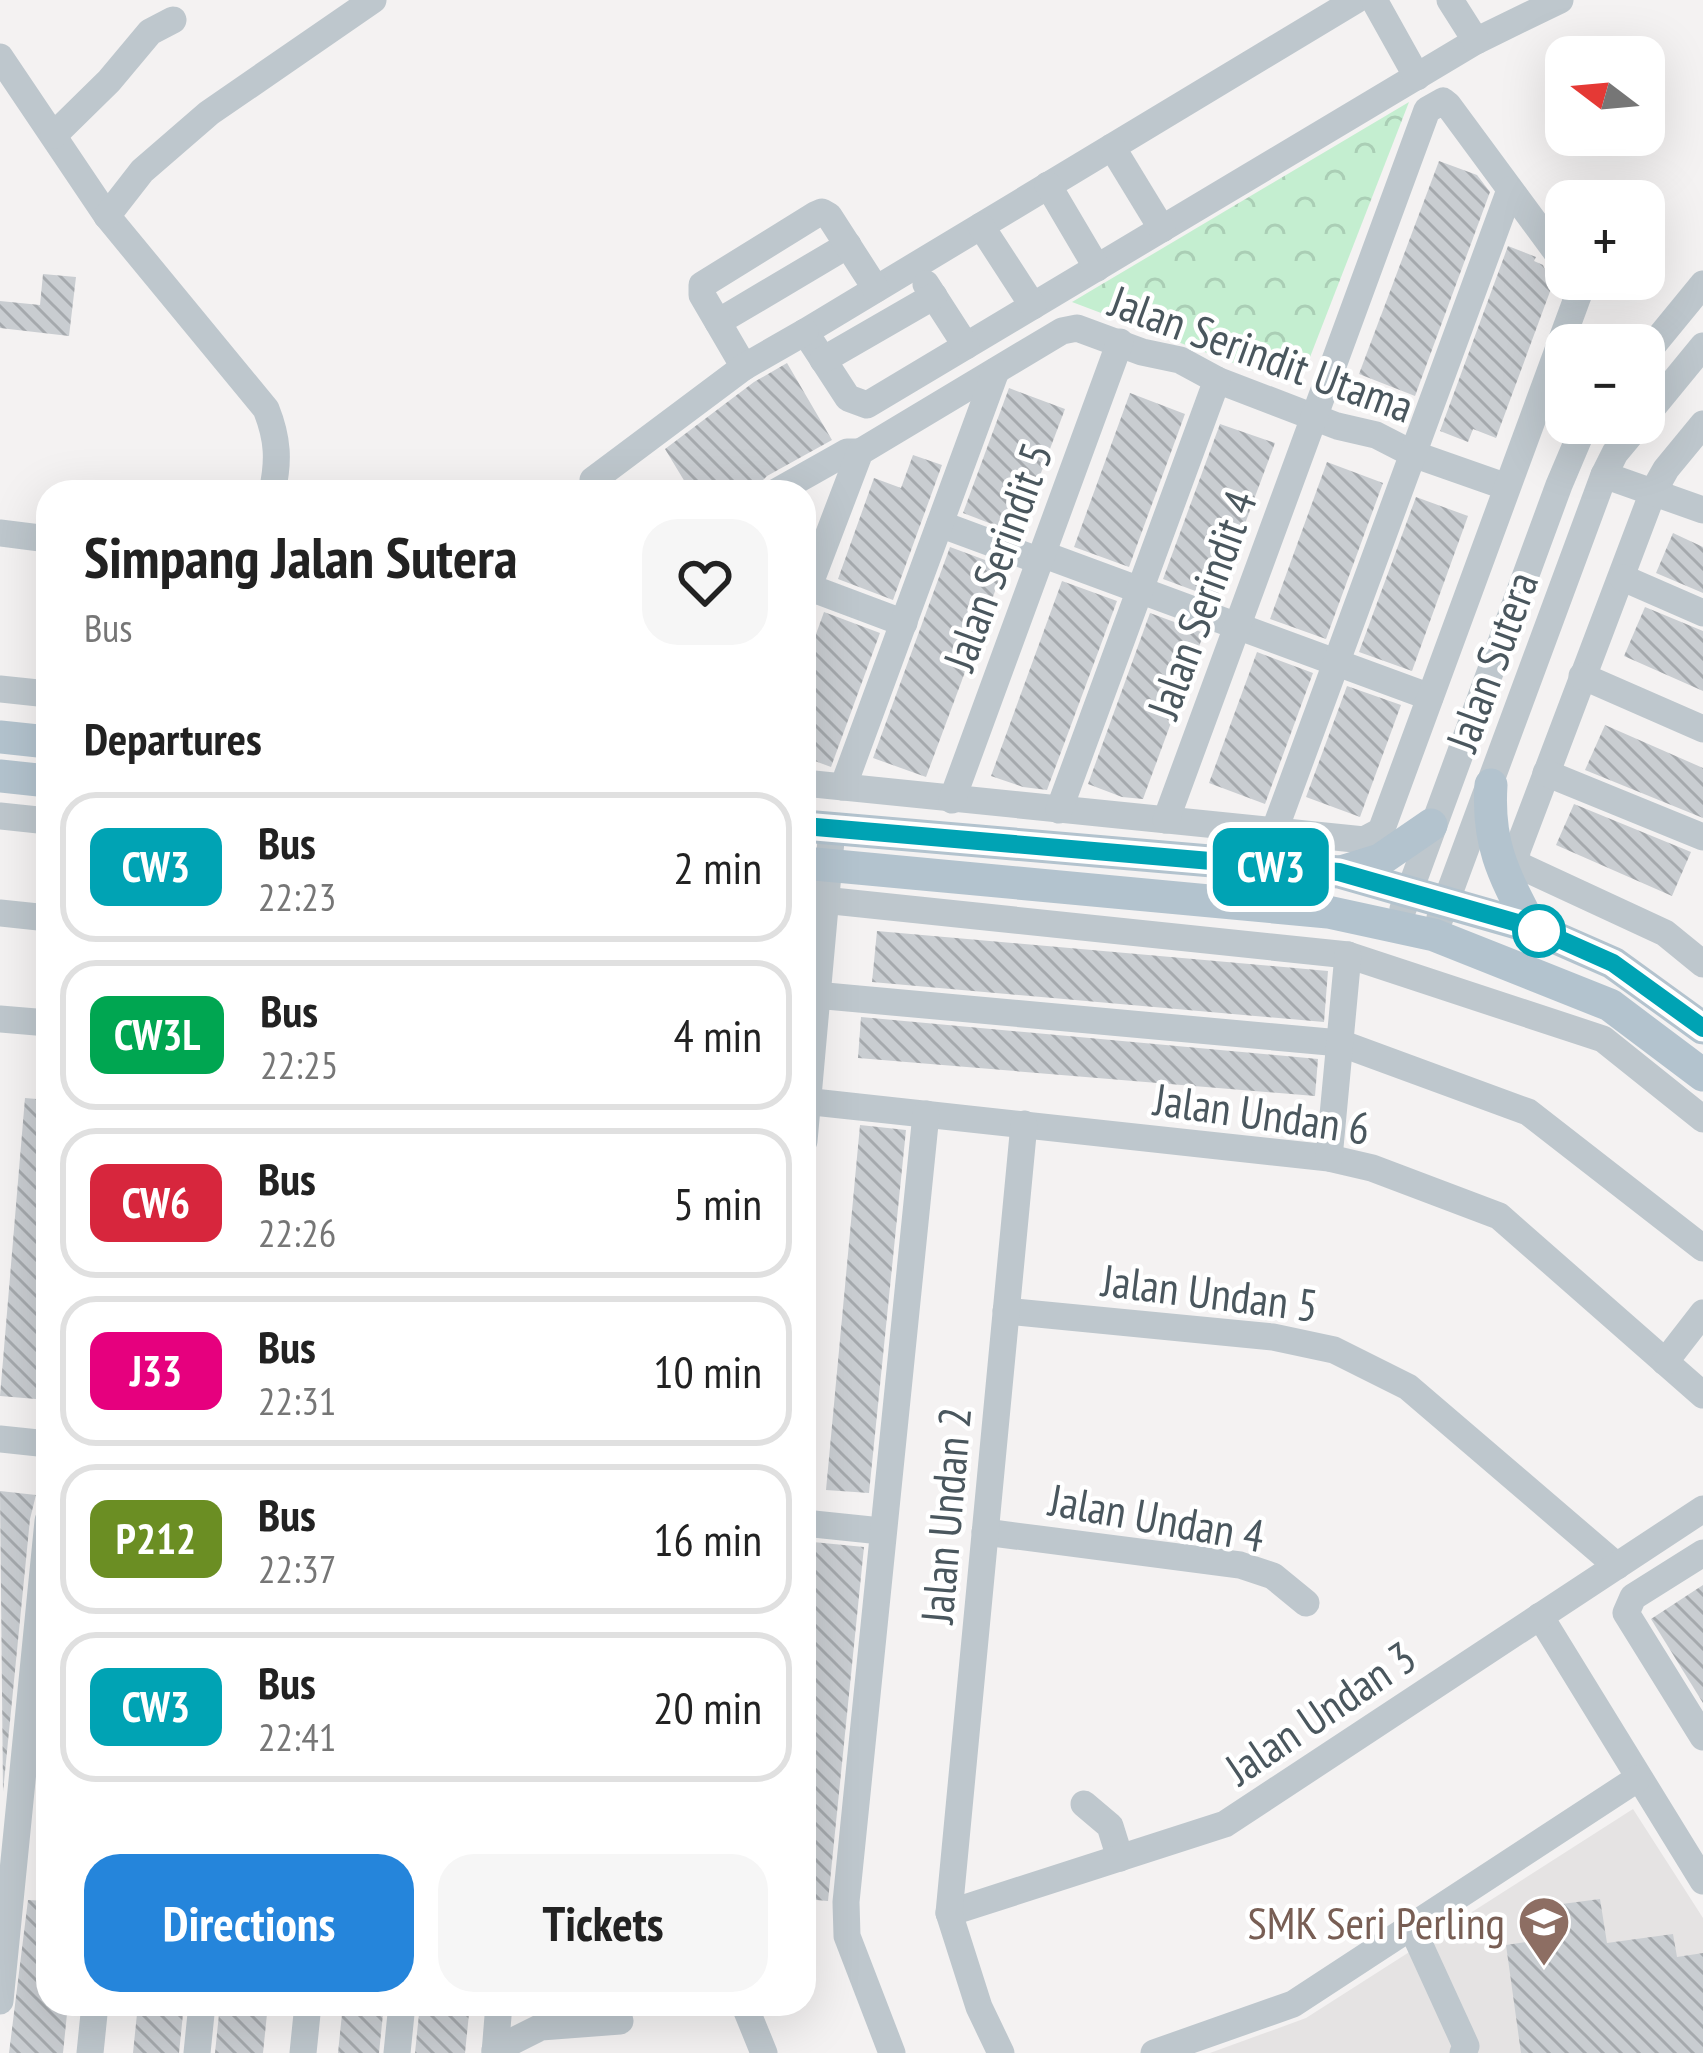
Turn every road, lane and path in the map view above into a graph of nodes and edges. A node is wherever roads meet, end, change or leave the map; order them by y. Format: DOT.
graph roads {
  1 [pos="373,0"];
  2 [pos="1356,0"];
  3 [pos="1374,0"];
  4 [pos="1450,0"];
  5 [pos="1560,0"];
  6 [pos="173,20"];
  7 [pos="1476,41"];
  8 [pos="0,57"];
  9 [pos="1417,77"];
  10 [pos="54,135"];
  11 [pos="1112,147"];
  12 [pos="1048,185"];
  13 [pos="1510,190"];
  14 [pos="107,216"];
  15 [pos="981,226"];
  16 [pos="1162,229"];
  17 [pos="1545,238"];
  18 [pos="848,245"];
  19 [pos="914,266"];
  20 [pos="1097,268"];
  21 [pos="1703,284"];
  22 [pos="876,289"];
  23 [pos="934,296"];
  24 [pos="1572,300"];
  25 [pos="1033,306"];
  26 [pos="718,322"];
  27 [pos="1665,330"];
  28 [pos="805,332"];
  29 [pos="1120,342"];
  30 [pos="966,346"];
  31 [pos="1703,346"];
  32 [pos="823,360"];
  33 [pos="744,367"];
  34 [pos="996,371"];
  35 [pos="1217,380"];
  36 [pos="1665,392"];
  37 [pos="1315,417"];
  38 [pos="1703,424"];
  39 [pos="1577,444"];
  40 [pos="1622,444"];
  41 [pos="865,448"];
  42 [pos="1413,454"];
  43 [pos="1604,475"];
  44 [pos="275,480"];
  45 [pos="600,480"];
  46 [pos="797,480"];
  47 [pos="1559,485"];
  48 [pos="1508,487"];
  49 [pos="1653,492"];
  50 [pos="1703,510"];
  51 [pos="1546,523"];
  52 [pos="940,524"];
  53 [pos="0,533"];
  54 [pos="36,538"];
  55 [pos="1041,557"];
  56 [pos="816,568"];
  57 [pos="1623,578"];
  58 [pos="1140,590"];
  59 [pos="816,596"];
  60 [pos="1703,613"];
  61 [pos="904,623"];
  62 [pos="1238,626"];
  63 [pos="1336,662"];
  64 [pos="1582,676"];
  65 [pos="0,689"];
  66 [pos="36,693"];
  67 [pos="1430,697"];
  68 [pos="1703,729"];
  69 [pos="0,737"];
  70 [pos="36,741"];
  71 [pos="1546,773"];
  72 [pos="0,776"];
  73 [pos="36,780"];
  74 [pos="816,784"];
  75 [pos="1491,784"];
  76 [pos="844,787"];
  77 [pos="952,800"];
  78 [pos="1059,810"];
  79 [pos="0,816"];
  80 [pos="36,820"];
  81 [pos="1166,820"];
  82 [pos="1430,825"];
  83 [pos="818,827"];
  84 [pos="1274,832"];
  85 [pos="1703,837"];
  86 [pos="816,865"];
  87 [pos="1339,872"];
  88 [pos="1409,890"];
  89 [pos="816,899"];
  90 [pos="1446,902"];
  91 [pos="0,913"];
  92 [pos="36,917"];
  93 [pos="1397,924"];
  94 [pos="1532,927"];
  95 [pos="1435,935"];
  96 [pos="1348,955"];
  97 [pos="1703,964"];
  98 [pos="816,996"];
  99 [pos="0,1018"];
  100 [pos="36,1022"];
  101 [pos="1703,1028"];
  102 [pos="1340,1043"];
  103 [pos="1703,1075"];
  104 [pos="816,1102"];
  105 [pos="926,1114"];
  106 [pos="1703,1119"];
  107 [pos="1024,1124"];
  108 [pos="1329,1158"];
  109 [pos="1703,1248"];
  110 [pos="1006,1311"];
  111 [pos="1703,1313"];
  112 [pos="1665,1362"];
  113 [pos="1703,1395"];
  114 [pos="0,1439"];
  115 [pos="36,1443"];
  116 [pos="1703,1509"];
  117 [pos="816,1523"];
  118 [pos="881,1531"];
  119 [pos="985,1532"];
  120 [pos="1703,1553"];
  121 [pos="1617,1566"];
  122 [pos="1306,1603"];
  123 [pos="36,1615"];
  124 [pos="1540,1616"];
  125 [pos="1703,1737"];
  126 [pos="1637,1779"];
  127 [pos="1084,1804"];
  128 [pos="9,1828"];
  129 [pos="1120,1858"];
  130 [pos="1702,1876"];
  131 [pos="949,1913"];
  132 [pos="1412,1928"];
  133 [pos="0,2001"];
  134 [pos="94,2016"];
  135 [pos="201,2016"];
  136 [pos="307,2016"];
  137 [pos="402,2016"];
  138 [pos="498,2016"];
  139 [pos="749,2016"];
  140 [pos="620,2021"];
  141 [pos="495,2052"];
  142 [pos="90,2053"];
  143 [pos="197,2053"];
  144 [pos="303,2053"];
  145 [pos="398,2053"];
  146 [pos="764,2053"];
  147 [pos="892,2053"];
  148 [pos="1001,2053"];
  149 [pos="1154,2053"];
  150 [pos="1463,2053"];
  1 -- 14 [label="street"];
  2 -- 11 [label="street"];
  3 -- 9 [label="street"];
  4 -- 7 [label="street"];
  5 -- 7 [label="street"];
  6 -- 10 [label="street"];
  7 -- 9 [label="street"];
  8 -- 10 [label="street"];
  9 -- 16 [label="street"];
  10 -- 14 [label="street"];
  11 -- 12 [label="street"];
  11 -- 16 [label="street"];
  12 -- 15 [label="street"];
  12 -- 20 [label="street"];
  13 -- 17 [label="street"];
  13 -- 37 [label="street, Jalan Serindit 4"];
  13 -- 42 [label="street"];
  14 -- 44 [label="street"];
  15 -- 19 [label="street"];
  15 -- 25 [label="street"];
  16 -- 20 [label="street"];
  18 -- 22 [label="street"];
  18 -- 26 [label="street"];
  18 -- 26 [label="street"];
  19 -- 22 [label="street"];
  19 -- 23 [label="street"];
  20 -- 25 [label="street"];
  21 -- 27 [label="street"];
  22 -- 28 [label="street"];
  23 -- 30 [label="street"];
  23 -- 32 [label="street"];
  24 -- 48 [label="street"];
  25 -- 30 [label="street"];
  26 -- 33 [label="street"];
  28 -- 32 [label="street"];
  28 -- 33 [label="street"];
  29 -- 34 [label="street, Jalan Serindit Utama"];
  29 -- 35 [label="street, Jalan Serindit Utama"];
  29 -- 55 [label="street, Jalan Serindit 5"];
  30 -- 32 [label="street"];
  31 -- 36 [label="street, Jalan Sutera"];
  33 -- 45 [label="street"];
  34 -- 41 [label="street, Jalan Serindit Utama"];
  34 -- 52 [label="street"];
  35 -- 37 [label="street, Jalan Serindit Utama"];
  35 -- 58 [label="street"];
  37 -- 42 [label="street, Jalan Serindit Utama"];
  37 -- 62 [label="street, Jalan Serindit 4"];
  38 -- 49 [label="street"];
  39 -- 47 [label="street, Jalan Sutera"];
  40 -- 43 [label="street, Jalan Sutera"];
  41 -- 46 [label="street, Jalan Serindit Utama"];
  41 -- 56 [label="street"];
  42 -- 48 [label="street, Jalan Serindit Utama"];
  42 -- 63 [label="street"];
  43 -- 49 [label="street"];
  43 -- 75 [label="street, Jalan Sutera"];
  47 -- 48 [label="street"];
  47 -- 51 [label="street, Jalan Sutera"];
  48 -- 51 [label="street"];
  48 -- 67 [label="street"];
  49 -- 50 [label="street"];
  49 -- 57 [label="street"];
  51 -- 82 [label="street, Jalan Sutera"];
  52 -- 55 [label="street"];
  52 -- 61 [label="street"];
  53 -- 54 [label="street"];
  55 -- 58 [label="street"];
  55 -- 77 [label="street, Jalan Serindit 5"];
  57 -- 60 [label="street"];
  57 -- 64 [label="street"];
  58 -- 62 [label="street"];
  58 -- 78 [label="street"];
  59 -- 61 [label="street"];
  61 -- 76 [label="street"];
  62 -- 63 [label="street"];
  62 -- 81 [label="street, Jalan Serindit 4"];
  63 -- 67 [label="street"];
  63 -- 84 [label="street"];
  64 -- 68 [label="street"];
  64 -- 71 [label="street"];
  65 -- 66 [label="street"];
  67 -- 84 [label="street"];
  69 -- 70 [label="main road"];
  71 -- 85 [label="street"];
  71 -- 97 [label="street"];
  72 -- 73 [label="main road"];
  74 -- 76 [label="street"];
  75 -- 90 [label="street, Jalan Sutera"];
  75 -- 94 [label="main road"];
  76 -- 77 [label="street"];
  77 -- 78 [label="street"];
  78 -- 81 [label="street"];
  79 -- 80 [label="street"];
  81 -- 84 [label="street"];
  82 -- 87 [label="main road"];
  82 -- 88 [label="street, Jalan Sutera"];
  83 -- 86 [label="street"];
  83 -- 87 [label="main road"];
  86 -- 89 [label="street"];
  86 -- 93 [label="main road"];
  87 -- 88 [label="main road"];
  88 -- 90 [label="main road"];
  88 -- 93 [label="street, Jalan Sutera"];
  89 -- 96 [label="street"];
  90 -- 94 [label="main road"];
  90 -- 95 [label="street, Jalan Sutera"];
  91 -- 92 [label="street"];
  93 -- 95 [label="main road"];
  94 -- 101 [label="main road"];
  95 -- 103 [label="main road"];
  96 -- 102 [label="street"];
  96 -- 106 [label="street"];
  98 -- 102 [label="street"];
  99 -- 100 [label="street"];
  102 -- 108 [label="street"];
  102 -- 109 [label="street"];
  104 -- 105 [label="street, Jalan Undan 6"];
  105 -- 107 [label="street, Jalan Undan 6"];
  105 -- 118 [label="street"];
  107 -- 108 [label="street, Jalan Undan 6"];
  107 -- 110 [label="street, Jalan Undan 2"];
  108 -- 112 [label="street, Jalan Undan 6"];
  110 -- 119 [label="street, Jalan Undan 2"];
  110 -- 121 [label="street, Jalan Undan 5"];
  111 -- 112 [label="street"];
  112 -- 113 [label="street, Jalan Undan 6"];
  114 -- 115 [label="street"];
  116 -- 121 [label="street, Jalan Undan 3"];
  117 -- 118 [label="street"];
  118 -- 147 [label="street"];
  119 -- 122 [label="street, Jalan Undan 4"];
  119 -- 131 [label="street, Jalan Undan 2"];
  120 -- 125 [label="street"];
  121 -- 124 [label="street, Jalan Undan 3"];
  123 -- 128 [label="street"];
  124 -- 126 [label="street"];
  124 -- 129 [label="street, Jalan Undan 3"];
  126 -- 130 [label="street"];
  126 -- 132 [label="street"];
  127 -- 129 [label="street"];
  128 -- 133 [label="street"];
  129 -- 131 [label="street, Jalan Undan 3"];
  131 -- 148 [label="street"];
  132 -- 149 [label="street"];
  132 -- 150 [label="street"];
  134 -- 142 [label="street"];
  135 -- 143 [label="street"];
  136 -- 144 [label="street"];
  137 -- 145 [label="street"];
  138 -- 141 [label="street"];
  139 -- 146 [label="street"];
  140 -- 141 [label="street"];
}
